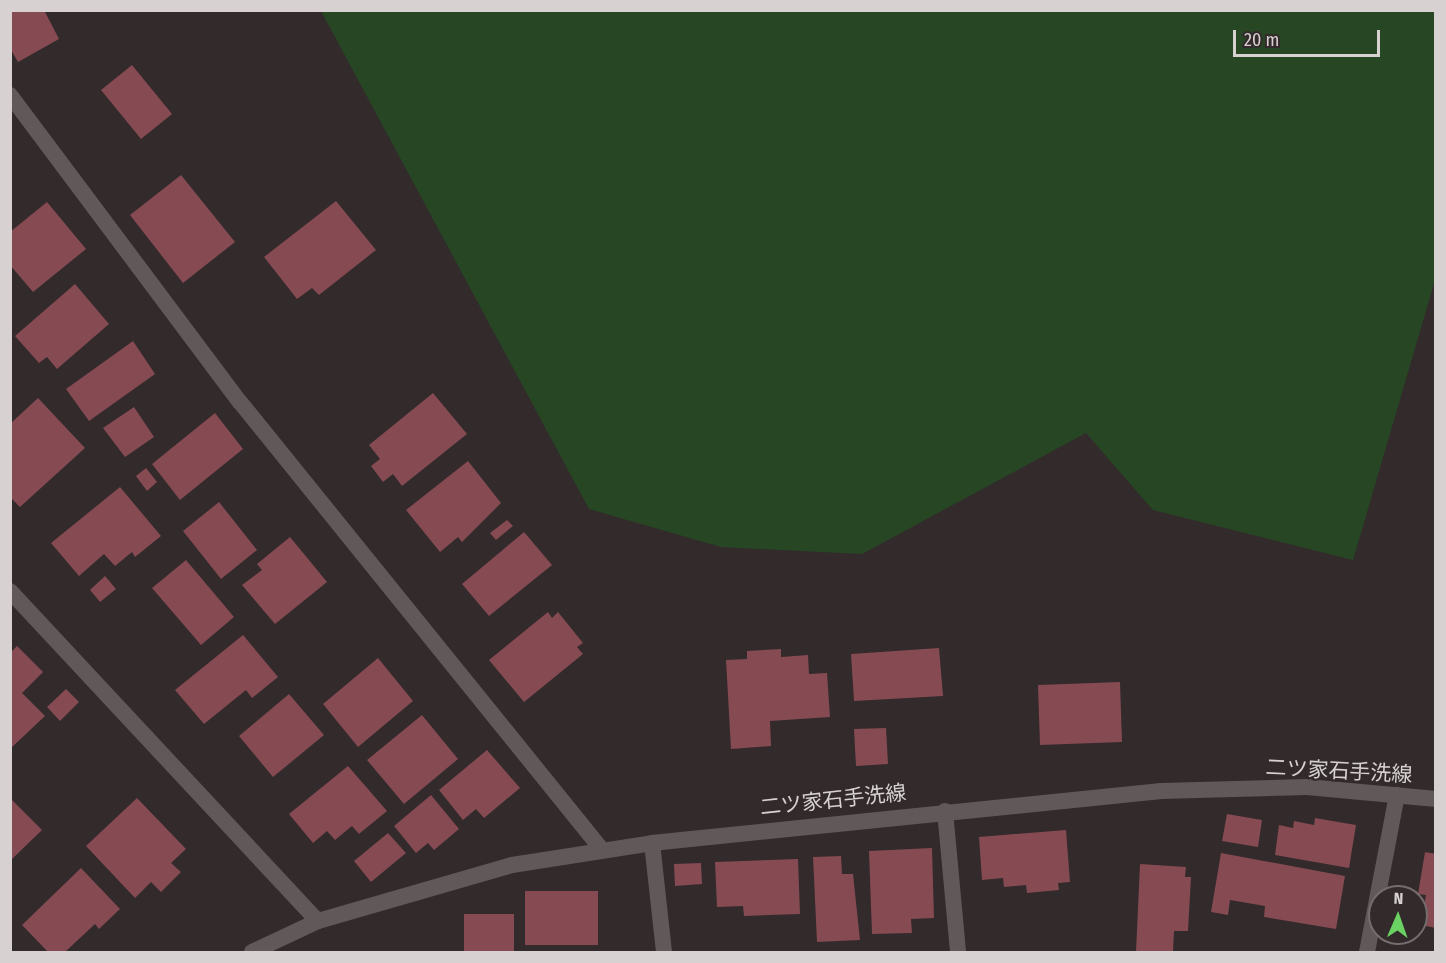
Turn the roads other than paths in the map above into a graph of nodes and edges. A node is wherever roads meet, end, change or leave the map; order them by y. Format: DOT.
graph roads {
  1 [pos="10,95"];
  2 [pos="10,591"];
  3 [pos="1397,795"];
  4 [pos="1436,799"];
  5 [pos="945,811"];
  6 [pos="652,843"];
  7 [pos="603,851"];
  8 [pos="318,921"];
  9 [pos="252,952"];
  10 [pos="664,952"];
  11 [pos="958,952"];
  12 [pos="1367,952"];
  1 -- 7 [label="street"];
  2 -- 8 [label="street"];
  3 -- 4 [label="street, 二ツ家石手洗線"];
  3 -- 5 [label="street, 二ツ家石手洗線"];
  3 -- 12 [label="street"];
  5 -- 6 [label="street, 二ツ家石手洗線"];
  5 -- 11 [label="street"];
  6 -- 7 [label="street, 二ツ家石手洗線"];
  6 -- 10 [label="street"];
  7 -- 8 [label="street, 二ツ家石手洗線"];
  8 -- 9 [label="street, 二ツ家石手洗線"];
}
